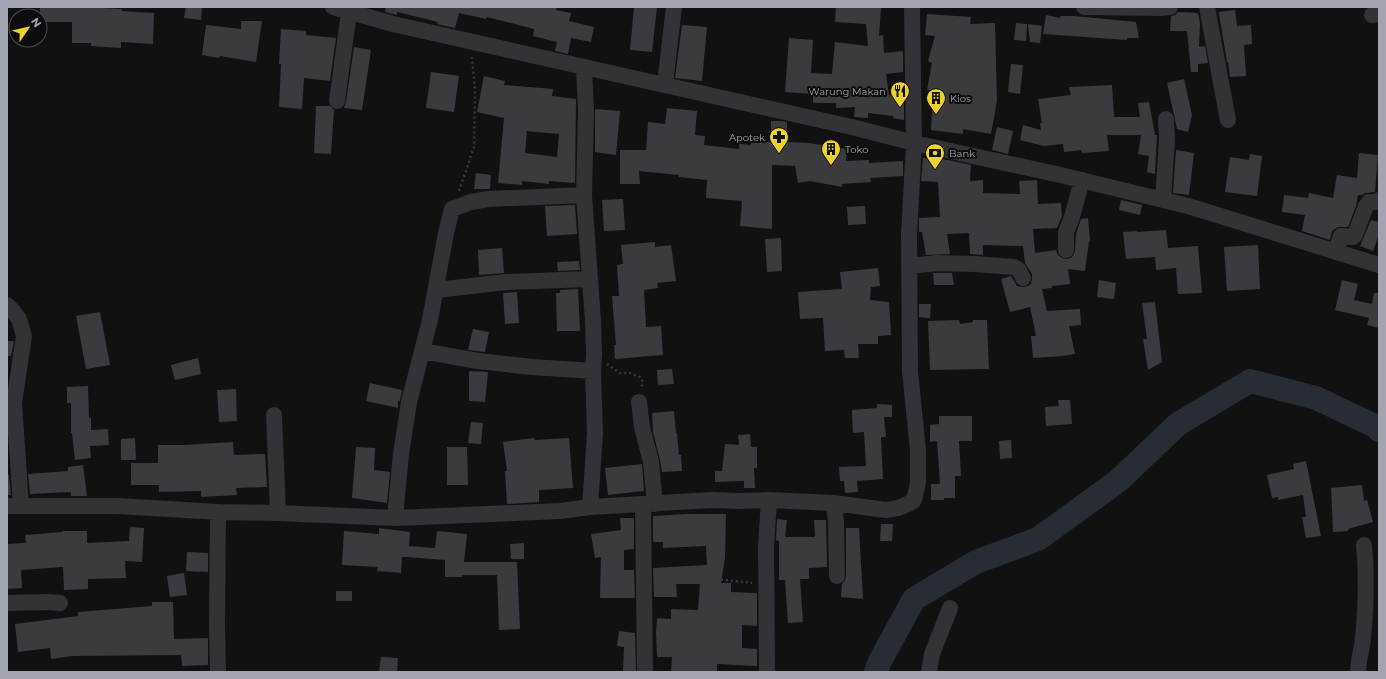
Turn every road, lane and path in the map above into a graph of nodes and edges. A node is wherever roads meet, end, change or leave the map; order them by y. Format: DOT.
graph roads {
  1 [pos="333,7"];
  2 [pos="674,7"];
  3 [pos="912,7"];
  4 [pos="1084,7"];
  5 [pos="1164,7"];
  6 [pos="1207,7"];
  7 [pos="349,12"];
  8 [pos="470,42"];
  9 [pos="584,67"];
  10 [pos="665,84"];
  11 [pos="337,101"];
  12 [pos="1166,119"];
  13 [pos="1228,120"];
  14 [pos="914,143"];
  15 [pos="1082,180"];
  16 [pos="584,196"];
  17 [pos="1163,200"];
  18 [pos="1379,200"];
  19 [pos="452,209"];
  20 [pos="1066,250"];
  21 [pos="1336,252"];
  22 [pos="1379,265"];
  23 [pos="909,266"];
  24 [pos="1023,278"];
  25 [pos="589,279"];
  26 [pos="436,290"];
  27 [pos="7,305"];
  28 [pos="422,351"];
  29 [pos="594,354"];
  30 [pos="592,371"];
  31 [pos="639,402"];
  32 [pos="274,415"];
  33 [pos="769,500"];
  34 [pos="834,503"];
  35 [pos="649,504"];
  36 [pos="14,506"];
  37 [pos="590,507"];
  38 [pos="218,512"];
  39 [pos="278,513"];
  40 [pos="395,518"];
  41 [pos="1364,545"];
  42 [pos="837,576"];
  43 [pos="716,579"];
  44 [pos="766,585"];
  45 [pos="7,603"];
  46 [pos="60,603"];
  47 [pos="950,608"];
  48 [pos="218,672"];
  49 [pos="645,672"];
  50 [pos="767,672"];
  51 [pos="929,672"];
  52 [pos="1358,672"];
  1 -- 7 [label="street"];
  2 -- 10 [label="street"];
  3 -- 14 [label="street"];
  4 -- 5 [label="street"];
  6 -- 13 [label="street"];
  7 -- 8 [label="street"];
  7 -- 11 [label="street"];
  8 -- 9 [label="street"];
  8 -- 19 [label="path"];
  9 -- 10 [label="street"];
  9 -- 16 [label="street"];
  10 -- 14 [label="street"];
  12 -- 17 [label="street"];
  14 -- 15 [label="street"];
  14 -- 23 [label="street"];
  15 -- 17 [label="street"];
  15 -- 20 [label="street"];
  16 -- 19 [label="street"];
  16 -- 25 [label="street"];
  17 -- 21 [label="street"];
  18 -- 21 [label="street"];
  19 -- 26 [label="street"];
  21 -- 22 [label="street"];
  23 -- 24 [label="street"];
  23 -- 34 [label="street"];
  25 -- 26 [label="street"];
  25 -- 29 [label="street"];
  26 -- 28 [label="street"];
  27 -- 36 [label="street"];
  28 -- 30 [label="street"];
  28 -- 40 [label="street"];
  29 -- 30 [label="street"];
  29 -- 31 [label="path"];
  30 -- 37 [label="street"];
  31 -- 35 [label="street"];
  32 -- 39 [label="street"];
  33 -- 34 [label="street"];
  33 -- 35 [label="street"];
  33 -- 44 [label="street"];
  34 -- 42 [label="street"];
  35 -- 37 [label="street"];
  35 -- 49 [label="street"];
  36 -- 38 [label="street"];
  37 -- 40 [label="street"];
  38 -- 39 [label="street"];
  38 -- 48 [label="street"];
  39 -- 40 [label="street"];
  41 -- 52 [label="street"];
  43 -- 44 [label="path"];
  44 -- 50 [label="street"];
  45 -- 46 [label="street"];
  47 -- 51 [label="street"];
}
